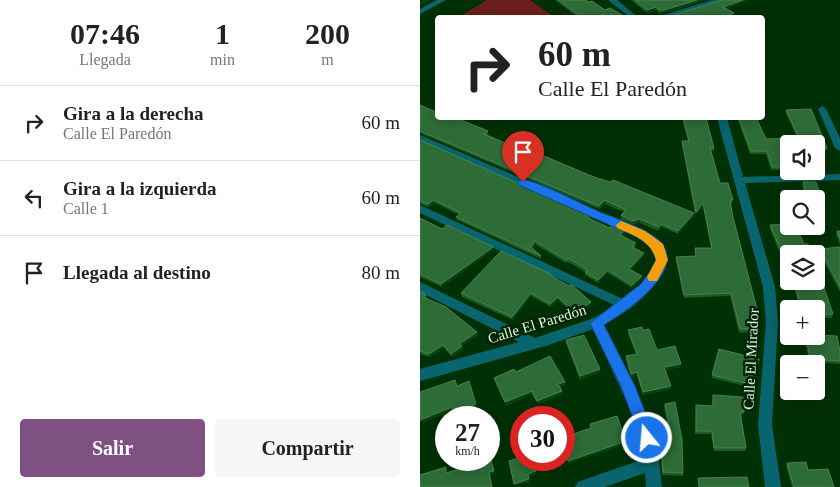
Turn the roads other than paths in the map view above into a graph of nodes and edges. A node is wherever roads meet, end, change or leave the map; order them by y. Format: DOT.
graph roads {
  1 [pos="442,0"];
  2 [pos="612,0"];
  3 [pos="720,0"];
  4 [pos="420,12"];
  5 [pos="632,15"];
  6 [pos="668,15"];
  7 [pos="822,109"];
  8 [pos="723,120"];
  9 [pos="420,138"];
  10 [pos="840,148"];
  11 [pos="840,177"];
  12 [pos="740,180"];
  13 [pos="420,209"];
  14 [pos="420,287"];
  15 [pos="625,305"];
  16 [pos="596,323"];
  17 [pos="534,343"];
  18 [pos="420,375"];
  19 [pos="652,464"];
  20 [pos="583,487"];
  21 [pos="654,487"];
  22 [pos="774,487"];
  1 -- 4 [label="street"];
  2 -- 5 [label="street"];
  3 -- 6 [label="street"];
  7 -- 10 [label="street"];
  8 -- 12 [label="street, Calle El Mirador"];
  9 -- 15 [label="street, Calle El Paredón"];
  11 -- 12 [label="street"];
  12 -- 22 [label="street, Calle El Mirador"];
  13 -- 15 [label="street"];
  14 -- 17 [label="street"];
  15 -- 16 [label="street, Calle El Paredón"];
  16 -- 17 [label="street, Calle El Paredón"];
  16 -- 19 [label="street"];
  17 -- 18 [label="street, Calle El Paredón"];
  19 -- 20 [label="street"];
  19 -- 21 [label="street"];
}
